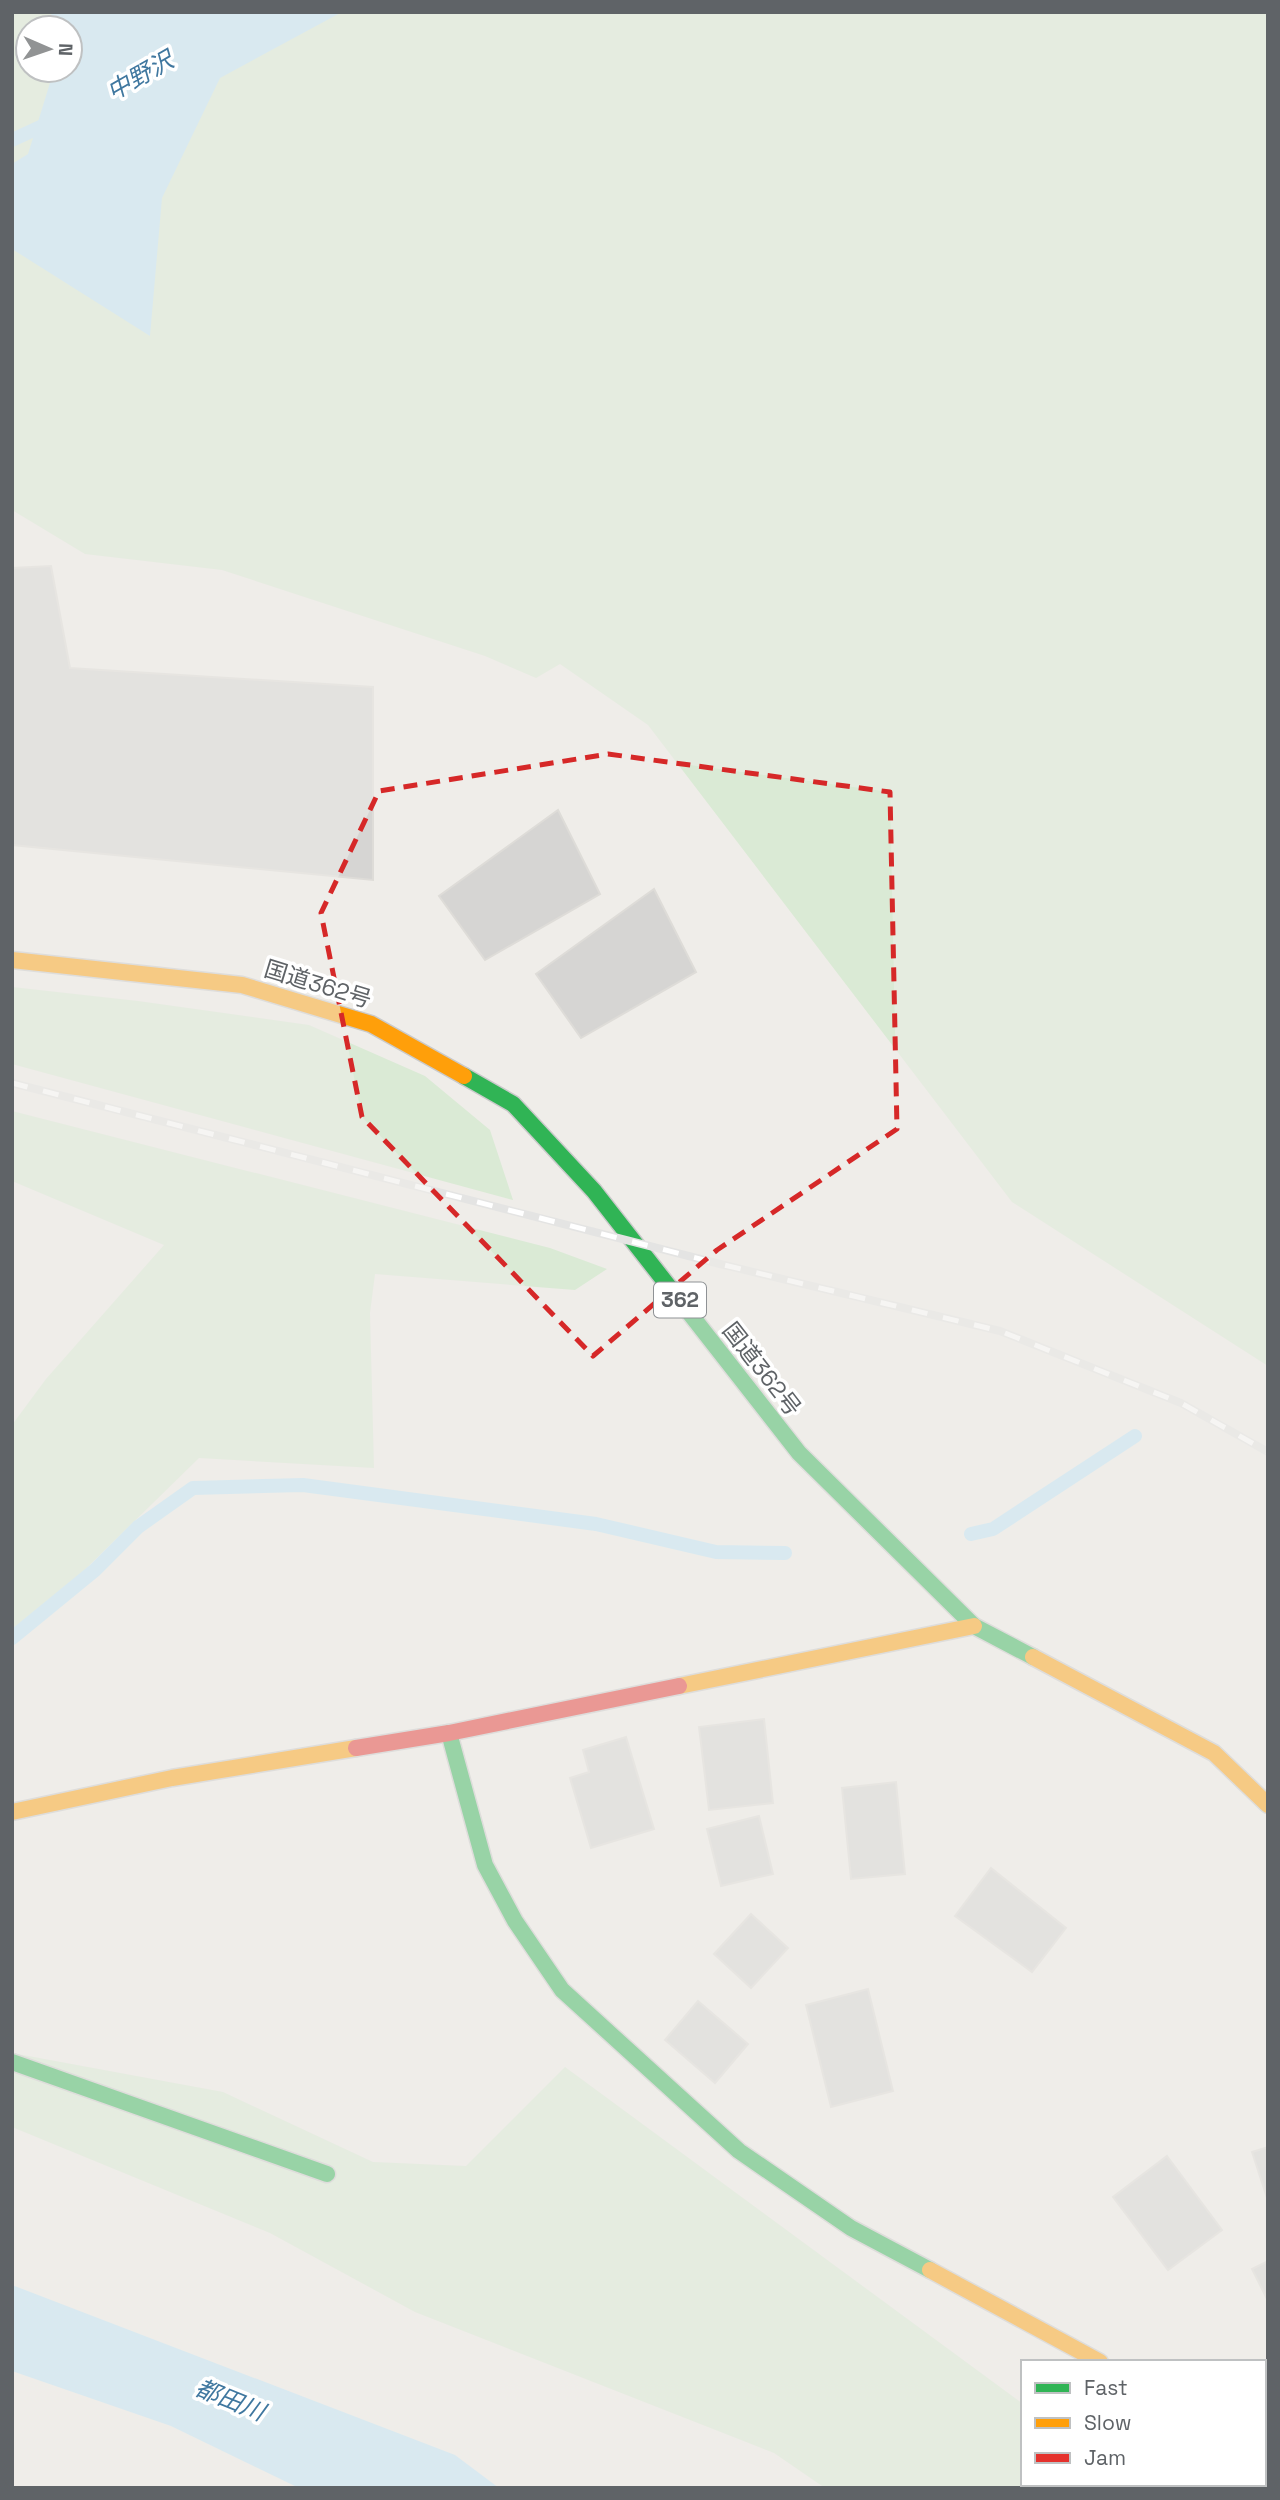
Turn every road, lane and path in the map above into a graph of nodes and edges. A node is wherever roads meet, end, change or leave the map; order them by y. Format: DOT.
graph roads {
  1 [pos="12,960"];
  2 [pos="974,1626"];
  3 [pos="449,1733"];
  4 [pos="1268,1805"];
  5 [pos="12,1812"];
  6 [pos="12,2062"];
  7 [pos="327,2174"];
  8 [pos="1096,2360"];
  1 -- 2 [label="main road, 国道362号 / 362"];
  2 -- 3 [label="main road"];
  2 -- 4 [label="main road, 国道362号 / 362"];
  3 -- 5 [label="main road"];
  3 -- 8 [label="main road"];
  6 -- 7 [label="main road"];
}
